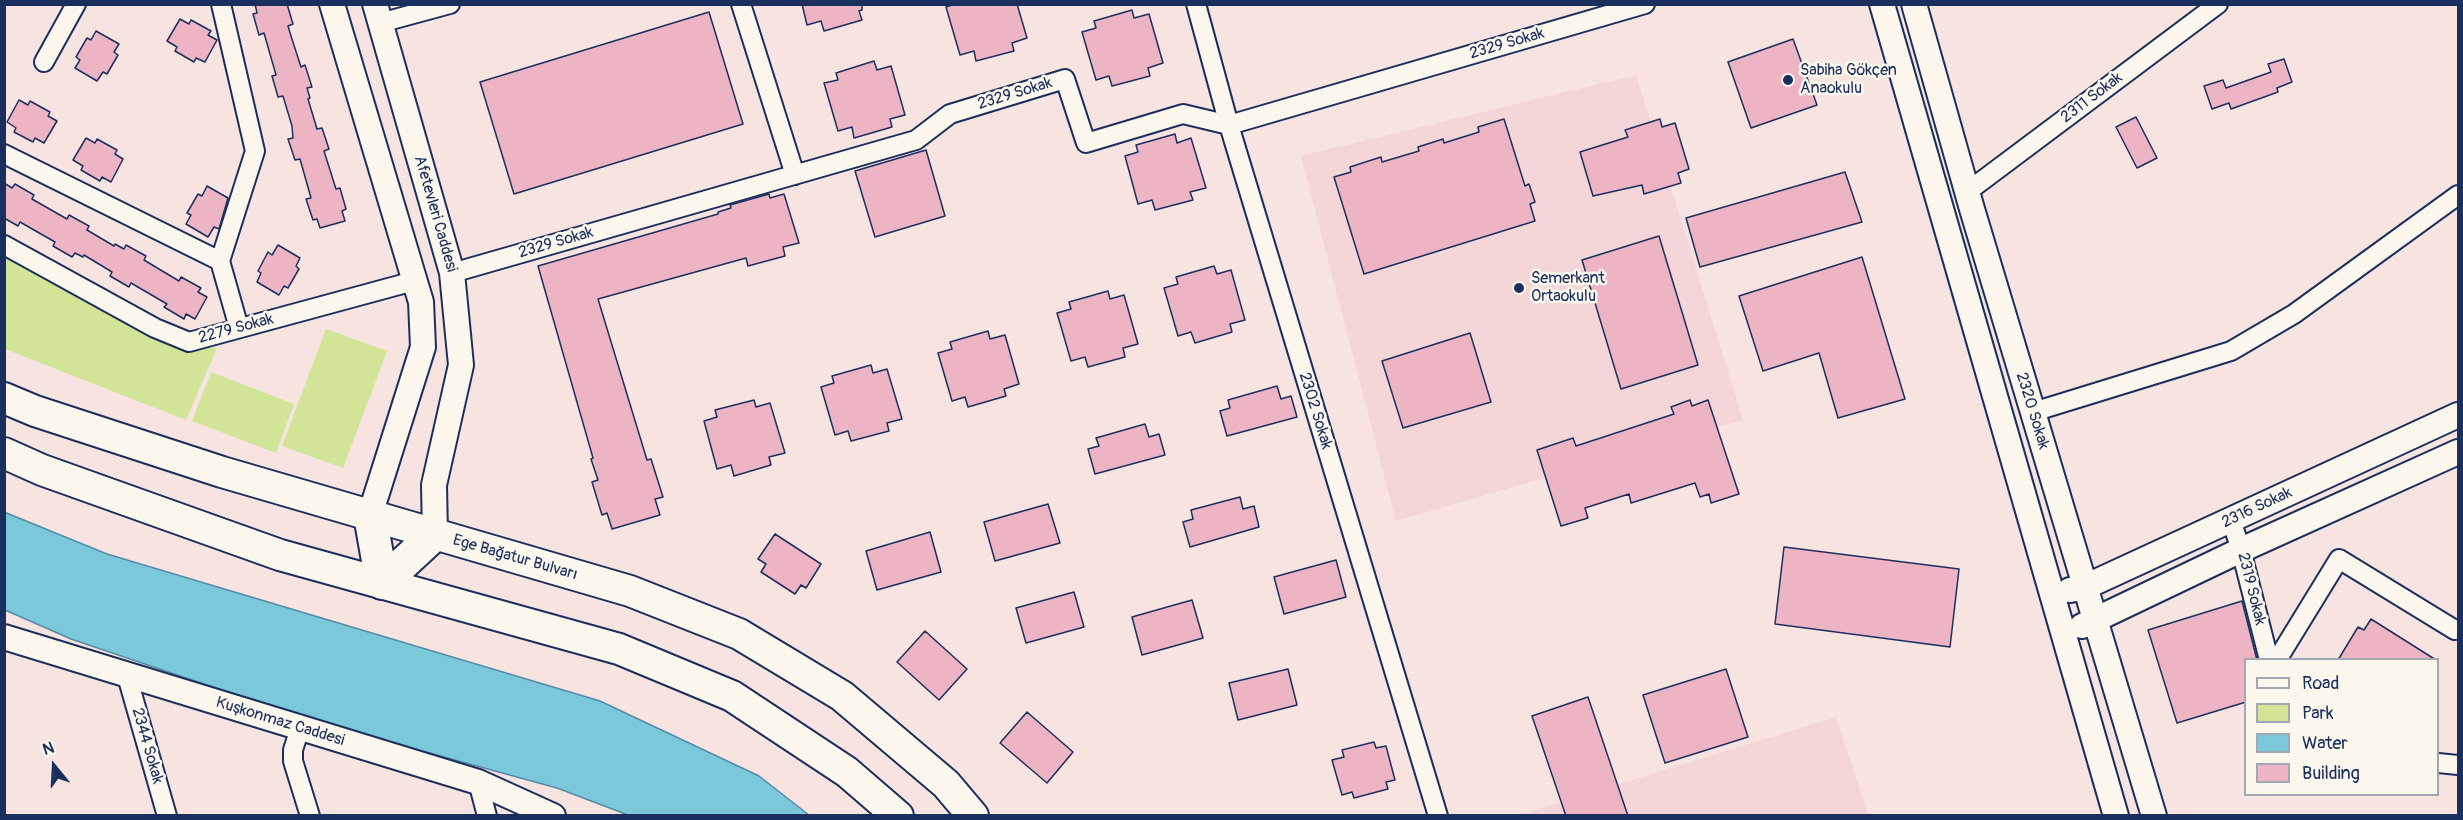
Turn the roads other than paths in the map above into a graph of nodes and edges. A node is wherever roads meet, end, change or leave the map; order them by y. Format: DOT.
graph roads {
  1 [pos="76,4"];
  2 [pos="222,4"];
  3 [pos="332,4"];
  4 [pos="450,4"];
  5 [pos="741,4"];
  6 [pos="1196,4"];
  7 [pos="1645,4"];
  8 [pos="1882,4"];
  9 [pos="1914,4"];
  10 [pos="2218,4"];
  11 [pos="378,14"];
  12 [pos="44,62"];
  13 [pos="1229,125"];
  14 [pos="4,154"];
  15 [pos="795,175"];
  16 [pos="1967,192"];
  17 [pos="2458,195"];
  18 [pos="4,245"];
  19 [pos="220,261"];
  20 [pos="452,273"];
  21 [pos="414,280"];
  22 [pos="239,328"];
  23 [pos="4,398"];
  24 [pos="2033,412"];
  25 [pos="2458,415"];
  26 [pos="2458,452"];
  27 [pos="4,453"];
  28 [pos="370,515"];
  29 [pos="2231,520"];
  30 [pos="435,534"];
  31 [pos="2241,550"];
  32 [pos="382,583"];
  33 [pos="2085,586"];
  34 [pos="2052,594"];
  35 [pos="2095,619"];
  36 [pos="2455,630"];
  37 [pos="2064,636"];
  38 [pos="4,638"];
  39 [pos="2268,658"];
  40 [pos="2278,658"];
  41 [pos="127,676"];
  42 [pos="300,728"];
  43 [pos="2439,763"];
  44 [pos="2458,765"];
  45 [pos="478,782"];
  46 [pos="167,816"];
  47 [pos="310,816"];
  48 [pos="487,816"];
  49 [pos="553,816"];
  50 [pos="898,816"];
  51 [pos="973,816"];
  52 [pos="1438,816"];
  53 [pos="2116,816"];
  54 [pos="2154,816"];
  1 -- 12 [label="street"];
  2 -- 19 [label="street"];
  3 -- 21 [label="street"];
  4 -- 11 [label="street"];
  5 -- 15 [label="street"];
  6 -- 13 [label="street, 2302 Sokak"];
  7 -- 13 [label="street, 2329 Sokak"];
  8 -- 34 [label="street, 2320 Sokak"];
  9 -- 16 [label="street, 2320 Sokak"];
  10 -- 16 [label="street, 2311 Sokak"];
  11 -- 20 [label="street, Afetevleri Caddesi"];
  13 -- 15 [label="street, 2329 Sokak"];
  13 -- 52 [label="street, 2302 Sokak"];
  14 -- 19 [label="street"];
  15 -- 20 [label="street, 2329 Sokak"];
  16 -- 24 [label="street, 2320 Sokak"];
  17 -- 24 [label="street"];
  18 -- 22 [label="street, 2279 Sokak"];
  19 -- 22 [label="street"];
  20 -- 30 [label="street, Afetevleri Caddesi"];
  21 -- 22 [label="street, 2279 Sokak"];
  21 -- 28 [label="street"];
  23 -- 28 [label="main road, Ege Bağatur Bulvarı"];
  24 -- 33 [label="street, 2320 Sokak"];
  25 -- 29 [label="street, 2316 Sokak"];
  26 -- 31 [label="street, 2316 Sokak"];
  27 -- 32 [label="main road"];
  28 -- 30 [label="main road, Ege Bağatur Bulvarı"];
  28 -- 32 [label="highway"];
  29 -- 31 [label="street, 2319 Sokak"];
  29 -- 33 [label="street, 2316 Sokak"];
  30 -- 32 [label="highway"];
  30 -- 51 [label="main road, Ege Bağatur Bulvarı"];
  31 -- 35 [label="street, 2316 Sokak"];
  31 -- 39 [label="street, 2319 Sokak"];
  32 -- 50 [label="main road"];
  33 -- 34 [label="street, 2316 Sokak"];
  33 -- 35 [label="street, 2320 Sokak"];
  34 -- 37 [label="street, 2320 Sokak"];
  35 -- 37 [label="street, 2316 Sokak"];
  35 -- 54 [label="street, 2320 Sokak"];
  36 -- 40 [label="street"];
  37 -- 53 [label="street, 2320 Sokak"];
  38 -- 41 [label="street, Kuşkonmaz Caddesi"];
  41 -- 42 [label="street, Kuşkonmaz Caddesi"];
  41 -- 46 [label="street, 2344 Sokak"];
  42 -- 45 [label="street, Kuşkonmaz Caddesi"];
  42 -- 47 [label="street"];
  43 -- 44 [label="street"];
  45 -- 48 [label="street"];
  45 -- 49 [label="street, Kuşkonmaz Caddesi"];
}
